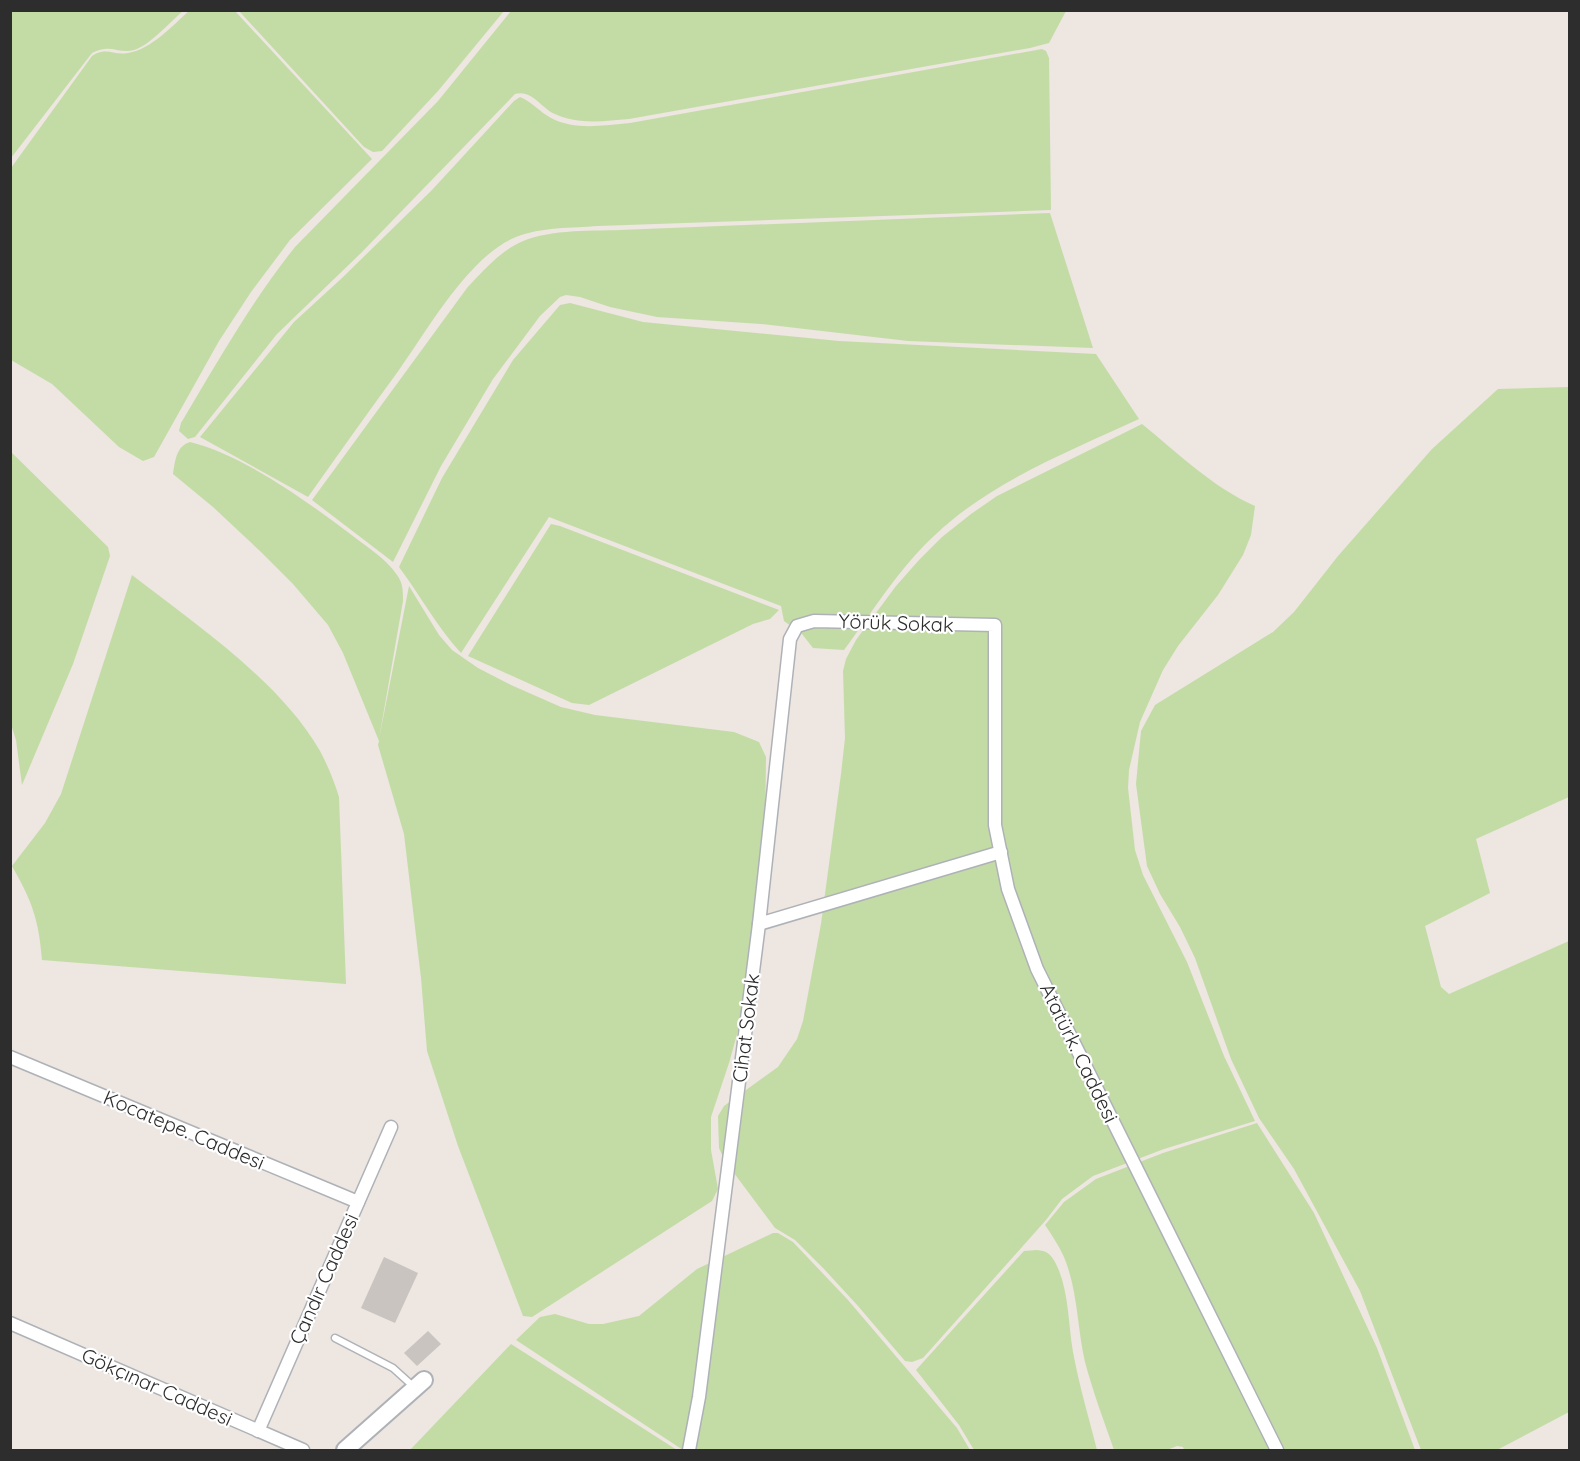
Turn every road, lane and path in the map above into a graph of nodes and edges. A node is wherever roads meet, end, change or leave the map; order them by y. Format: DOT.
graph roads {
  1 [pos="797,626"];
  2 [pos="995,626"];
  3 [pos="1001,852"];
  4 [pos="759,924"];
  5 [pos="10,1057"];
  6 [pos="391,1127"];
  7 [pos="358,1202"];
  8 [pos="10,1323"];
  9 [pos="335,1338"];
  10 [pos="419,1384"];
  11 [pos="258,1431"];
  12 [pos="303,1450"];
  13 [pos="345,1450"];
  14 [pos="689,1450"];
  15 [pos="1277,1450"];
  1 -- 2 [label="street, Yörük Sokak"];
  1 -- 4 [label="street, Cihat Sokak"];
  2 -- 3 [label="street, Atatürk. Caddesi"];
  3 -- 4 [label="street"];
  3 -- 15 [label="street, Atatürk. Caddesi"];
  4 -- 14 [label="street, Cihat Sokak"];
  5 -- 7 [label="street, Kocatepe. Caddesi"];
  6 -- 7 [label="street, Çandır Caddesi"];
  7 -- 11 [label="street, Çandır Caddesi"];
  8 -- 11 [label="street, Gökçınar Caddesi"];
  9 -- 10 [label="lane"];
  10 -- 13 [label="street"];
  11 -- 12 [label="street, Gökçınar Caddesi"];
}
